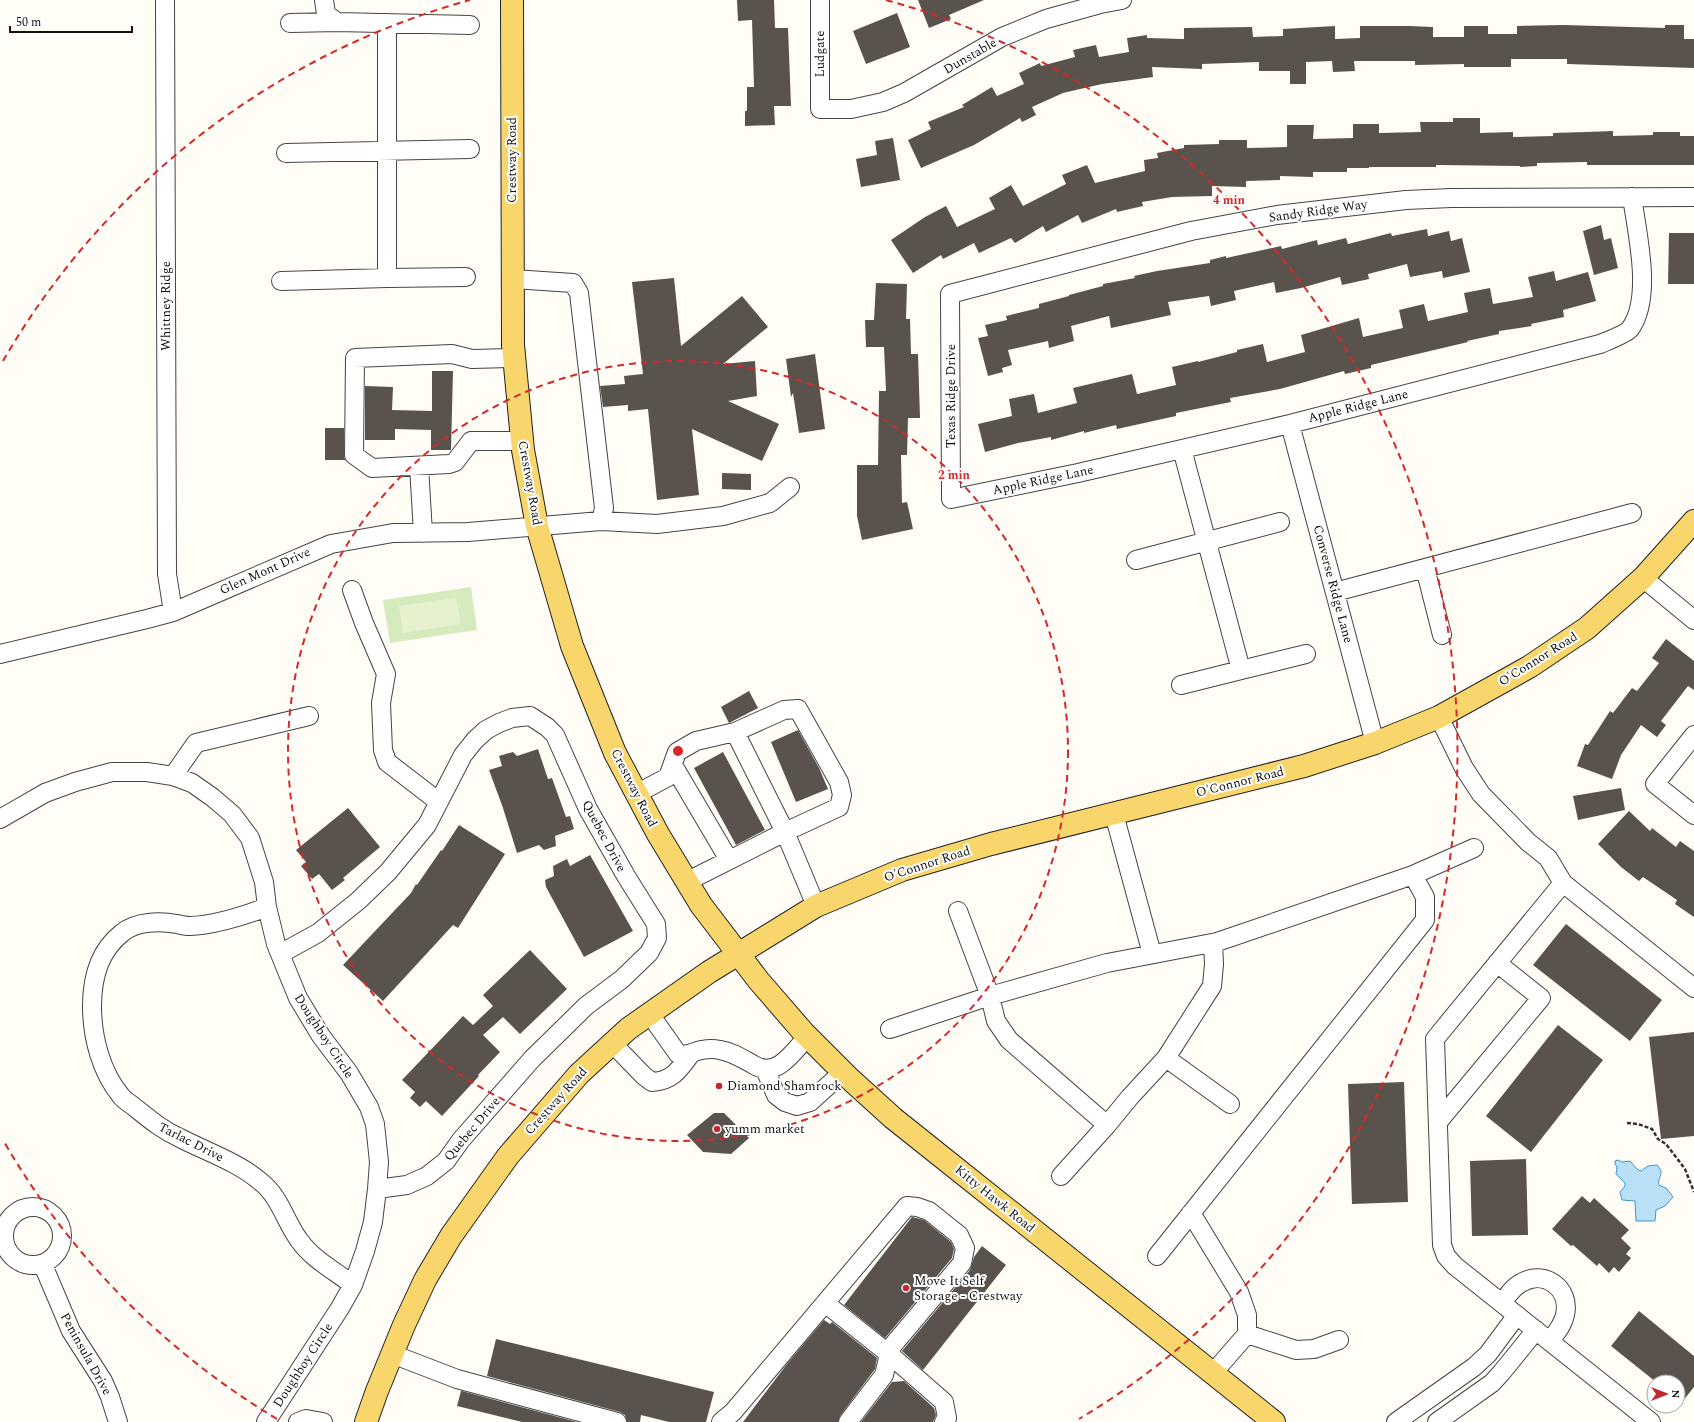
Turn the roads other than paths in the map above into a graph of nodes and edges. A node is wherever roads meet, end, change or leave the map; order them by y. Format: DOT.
graph roads {
  1 [pos="165,0"];
  2 [pos="324,0"];
  3 [pos="512,0"];
  4 [pos="820,0"];
  5 [pos="1122,0"];
  6 [pos="337,22"];
  7 [pos="387,22"];
  8 [pos="290,23"];
  9 [pos="470,25"];
  10 [pos="820,109"];
  11 [pos="470,149"];
  12 [pos="387,150"];
  13 [pos="286,153"];
  14 [pos="1632,197"];
  15 [pos="1694,197"];
  16 [pos="466,277"];
  17 [pos="387,278"];
  18 [pos="513,279"];
  19 [pos="281,281"];
  20 [pos="950,294"];
  21 [pos="514,358"];
  22 [pos="1290,424"];
  23 [pos="522,441"];
  24 [pos="1182,449"];
  25 [pos="419,466"];
  26 [pos="790,486"];
  27 [pos="951,498"];
  28 [pos="1632,513"];
  29 [pos="601,521"];
  30 [pos="1694,521"];
  31 [pos="1280,522"];
  32 [pos="537,526"];
  33 [pos="423,533"];
  34 [pos="1207,541"];
  35 [pos="1136,560"];
  36 [pos="1426,568"];
  37 [pos="1643,578"];
  38 [pos="352,590"];
  39 [pos="1335,592"];
  40 [pos="173,612"];
  41 [pos="1694,620"];
  42 [pos="1442,635"];
  43 [pos="0,654"];
  44 [pos="1306,654"];
  45 [pos="1241,670"];
  46 [pos="1181,686"];
  47 [pos="309,716"];
  48 [pos="1439,717"];
  49 [pos="735,732"];
  50 [pos="1694,735"];
  51 [pos="1375,743"];
  52 [pos="673,765"];
  53 [pos="173,776"];
  54 [pos="636,794"];
  55 [pos="439,802"];
  56 [pos="4,812"];
  57 [pos="1114,814"];
  58 [pos="1694,815"];
  59 [pos="785,832"];
  60 [pos="1474,848"];
  61 [pos="729,860"];
  62 [pos="1413,875"];
  63 [pos="686,882"];
  64 [pos="1563,884"];
  65 [pos="816,906"];
  66 [pos="267,907"];
  67 [pos="958,911"];
  68 [pos="1213,943"];
  69 [pos="739,953"];
  70 [pos="280,954"];
  71 [pos="1152,954"];
  72 [pos="1497,963"];
  73 [pos="1694,988"];
  74 [pos="990,996"];
  75 [pos="649,1013"];
  76 [pos="890,1029"];
  77 [pos="808,1036"];
  78 [pos="612,1043"];
  79 [pos="690,1055"];
  80 [pos="1166,1058"];
  81 [pos="766,1069"];
  82 [pos="843,1072"];
  83 [pos="1230,1104"];
  84 [pos="1438,1122"];
  85 [pos="1106,1125"];
  86 [pos="1061,1176"];
  87 [pos="377,1189"];
  88 [pos="1191,1213"];
  89 [pos="1157,1256"];
  90 [pos="42,1265"];
  91 [pos="353,1285"];
  92 [pos="825,1303"];
  93 [pos="1502,1303"];
  94 [pos="1517,1315"];
  95 [pos="1536,1330"];
  96 [pos="1247,1334"];
  97 [pos="1339,1340"];
  98 [pos="1550,1341"];
  99 [pos="392,1354"];
  100 [pos="889,1354"];
  101 [pos="1213,1373"];
  102 [pos="1450,1384"];
  103 [pos="1464,1404"];
  104 [pos="118,1422"];
  105 [pos="267,1422"];
  106 [pos="298,1422"];
  107 [pos="323,1422"];
  108 [pos="366,1422"];
  109 [pos="618,1422"];
  110 [pos="721,1422"];
  111 [pos="848,1422"];
  112 [pos="944,1422"];
  113 [pos="1274,1422"];
  114 [pos="1396,1422"];
  115 [pos="1437,1422"];
  116 [pos="1651,1422"];
  1 -- 40 [label="street, Whittney Ridge"];
  2 -- 6 [label="street"];
  3 -- 18 [label="main road, Crestway Road"];
  4 -- 10 [label="street, Ludgate"];
  5 -- 10 [label="street, Dunstable"];
  6 -- 7 [label="street"];
  6 -- 8 [label="street"];
  7 -- 9 [label="street"];
  7 -- 12 [label="street"];
  11 -- 12 [label="street"];
  12 -- 13 [label="street"];
  12 -- 17 [label="street"];
  14 -- 15 [label="street, Sandy Ridge Way"];
  14 -- 20 [label="street, Sandy Ridge Way"];
  14 -- 22 [label="street, Apple Ridge Lane"];
  16 -- 17 [label="street"];
  17 -- 19 [label="street"];
  18 -- 21 [label="main road, Crestway Road"];
  18 -- 29 [label="street"];
  20 -- 27 [label="street, Texas Ridge Drive"];
  21 -- 23 [label="main road, Crestway Road"];
  21 -- 25 [label="street"];
  22 -- 24 [label="street, Apple Ridge Lane"];
  22 -- 39 [label="street, Converse Ridge Lane"];
  23 -- 25 [label="street"];
  23 -- 32 [label="main road, Crestway Road"];
  24 -- 27 [label="street, Apple Ridge Lane"];
  24 -- 34 [label="street"];
  25 -- 33 [label="street"];
  26 -- 29 [label="street, Glen Mont Drive"];
  28 -- 36 [label="street"];
  29 -- 32 [label="street, Glen Mont Drive"];
  30 -- 37 [label="main road, O'Connor Road"];
  31 -- 34 [label="street"];
  32 -- 33 [label="street, Glen Mont Drive"];
  32 -- 54 [label="main road, Crestway Road"];
  33 -- 40 [label="street, Glen Mont Drive"];
  34 -- 35 [label="street"];
  34 -- 45 [label="street"];
  36 -- 39 [label="street"];
  36 -- 42 [label="street"];
  37 -- 41 [label="street"];
  37 -- 48 [label="main road, O'Connor Road"];
  38 -- 55 [label="street"];
  39 -- 51 [label="street, Converse Ridge Lane"];
  40 -- 43 [label="street, Glen Mont Drive"];
  44 -- 45 [label="street"];
  45 -- 46 [label="street"];
  47 -- 53 [label="street"];
  48 -- 51 [label="main road, O'Connor Road"];
  48 -- 64 [label="street"];
  49 -- 52 [label="street"];
  49 -- 59 [label="street"];
  49 -- 59 [label="street"];
  50 -- 58 [label="street"];
  51 -- 57 [label="main road, O'Connor Road"];
  52 -- 54 [label="street"];
  52 -- 61 [label="street"];
  53 -- 56 [label="street, Doughboy Circle"];
  53 -- 66 [label="street, Doughboy Circle"];
  54 -- 63 [label="main road, Crestway Road"];
  55 -- 70 [label="street, Quebec Drive"];
  55 -- 87 [label="street, Quebec Drive"];
  57 -- 65 [label="main road, O'Connor Road"];
  57 -- 71 [label="street"];
  59 -- 61 [label="street"];
  59 -- 65 [label="street"];
  60 -- 62 [label="street"];
  61 -- 63 [label="street"];
  62 -- 68 [label="street"];
  62 -- 88 [label="street"];
  63 -- 69 [label="main road, Crestway Road"];
  64 -- 72 [label="street"];
  64 -- 73 [label="street"];
  65 -- 69 [label="main road, O'Connor Road"];
  66 -- 70 [label="street, Doughboy Circle"];
  66 -- 91 [label="street, Tarlac Drive"];
  67 -- 74 [label="street"];
  68 -- 71 [label="street"];
  68 -- 80 [label="street"];
  69 -- 75 [label="main road, Crestway Road"];
  69 -- 77 [label="main road, Kitty Hawk Road"];
  70 -- 87 [label="street, Doughboy Circle"];
  71 -- 74 [label="street"];
  72 -- 84 [label="street"];
  72 -- 84 [label="street"];
  74 -- 76 [label="street"];
  74 -- 85 [label="street"];
  75 -- 78 [label="main road, Crestway Road"];
  75 -- 79 [label="street"];
  77 -- 81 [label="street"];
  77 -- 82 [label="main road, Kitty Hawk Road"];
  78 -- 79 [label="street"];
  78 -- 99 [label="main road, Crestway Road"];
  79 -- 81 [label="street"];
  80 -- 83 [label="street"];
  80 -- 85 [label="street"];
  81 -- 82 [label="street"];
  82 -- 101 [label="main road, Kitty Hawk Road"];
  84 -- 93 [label="street"];
  85 -- 86 [label="street"];
  87 -- 91 [label="street, Doughboy Circle"];
  88 -- 89 [label="street"];
  88 -- 96 [label="street"];
  90 -- 104 [label="street, Peninsula Drive"];
  91 -- 105 [label="street, Doughboy Circle"];
  92 -- 100 [label="street"];
  92 -- 100 [label="street"];
  92 -- 110 [label="street"];
  93 -- 94 [label="street"];
  93 -- 98 [label="street"];
  94 -- 95 [label="street"];
  94 -- 102 [label="street"];
  95 -- 98 [label="street"];
  95 -- 103 [label="street"];
  96 -- 97 [label="street"];
  96 -- 101 [label="street"];
  98 -- 116 [label="street"];
  99 -- 108 [label="main road, Crestway Road"];
  99 -- 109 [label="street"];
  100 -- 111 [label="street"];
  100 -- 112 [label="street"];
  101 -- 113 [label="main road, Kitty Hawk Road"];
  102 -- 103 [label="street"];
  102 -- 114 [label="street"];
  103 -- 115 [label="street"];
  106 -- 107 [label="street, Doughboy Circle"];
}
